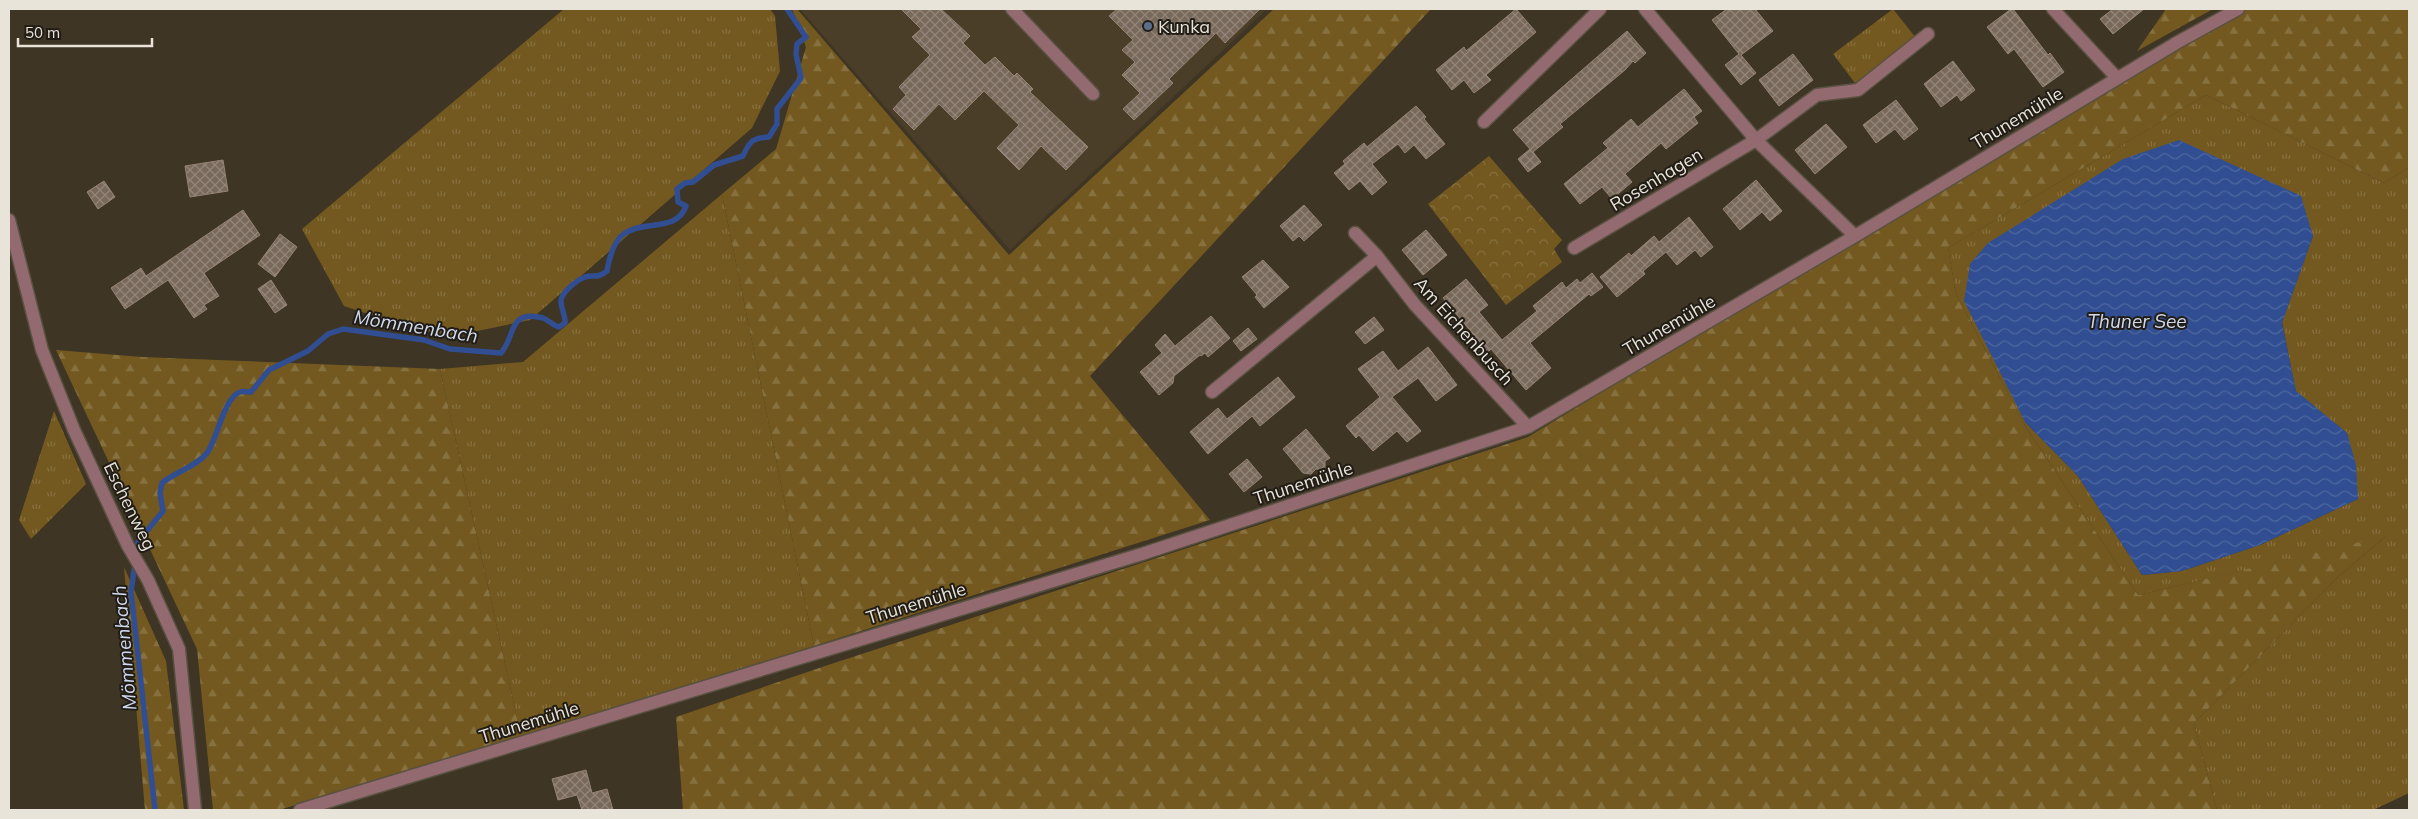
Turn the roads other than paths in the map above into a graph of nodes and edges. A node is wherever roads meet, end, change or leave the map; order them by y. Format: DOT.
graph roads {
  1 [pos="1012,9"];
  2 [pos="1600,9"];
  3 [pos="1645,9"];
  4 [pos="2053,9"];
  5 [pos="2238,9"];
  6 [pos="1928,34"];
  7 [pos="2117,78"];
  8 [pos="1094,94"];
  9 [pos="1484,122"];
  10 [pos="1756,140"];
  11 [pos="9,220"];
  12 [pos="1356,234"];
  13 [pos="1855,236"];
  14 [pos="1574,248"];
  15 [pos="1377,256"];
  16 [pos="1212,392"];
  17 [pos="1528,428"];
  18 [pos="195,810"];
  19 [pos="300,810"];
  1 -- 8 [label="street"];
  2 -- 9 [label="street"];
  3 -- 10 [label="street"];
  4 -- 7 [label="street"];
  5 -- 7 [label="street, Thunemühle"];
  6 -- 10 [label="street, Rosenhagen"];
  7 -- 13 [label="street, Thunemühle"];
  10 -- 13 [label="street"];
  10 -- 14 [label="street, Rosenhagen"];
  11 -- 18 [label="street, Eschenweg"];
  12 -- 15 [label="street, Am Eichenbusch"];
  13 -- 17 [label="street, Thunemühle"];
  15 -- 16 [label="street"];
  15 -- 17 [label="street, Am Eichenbusch"];
  17 -- 19 [label="street, Thunemühle"];
}
